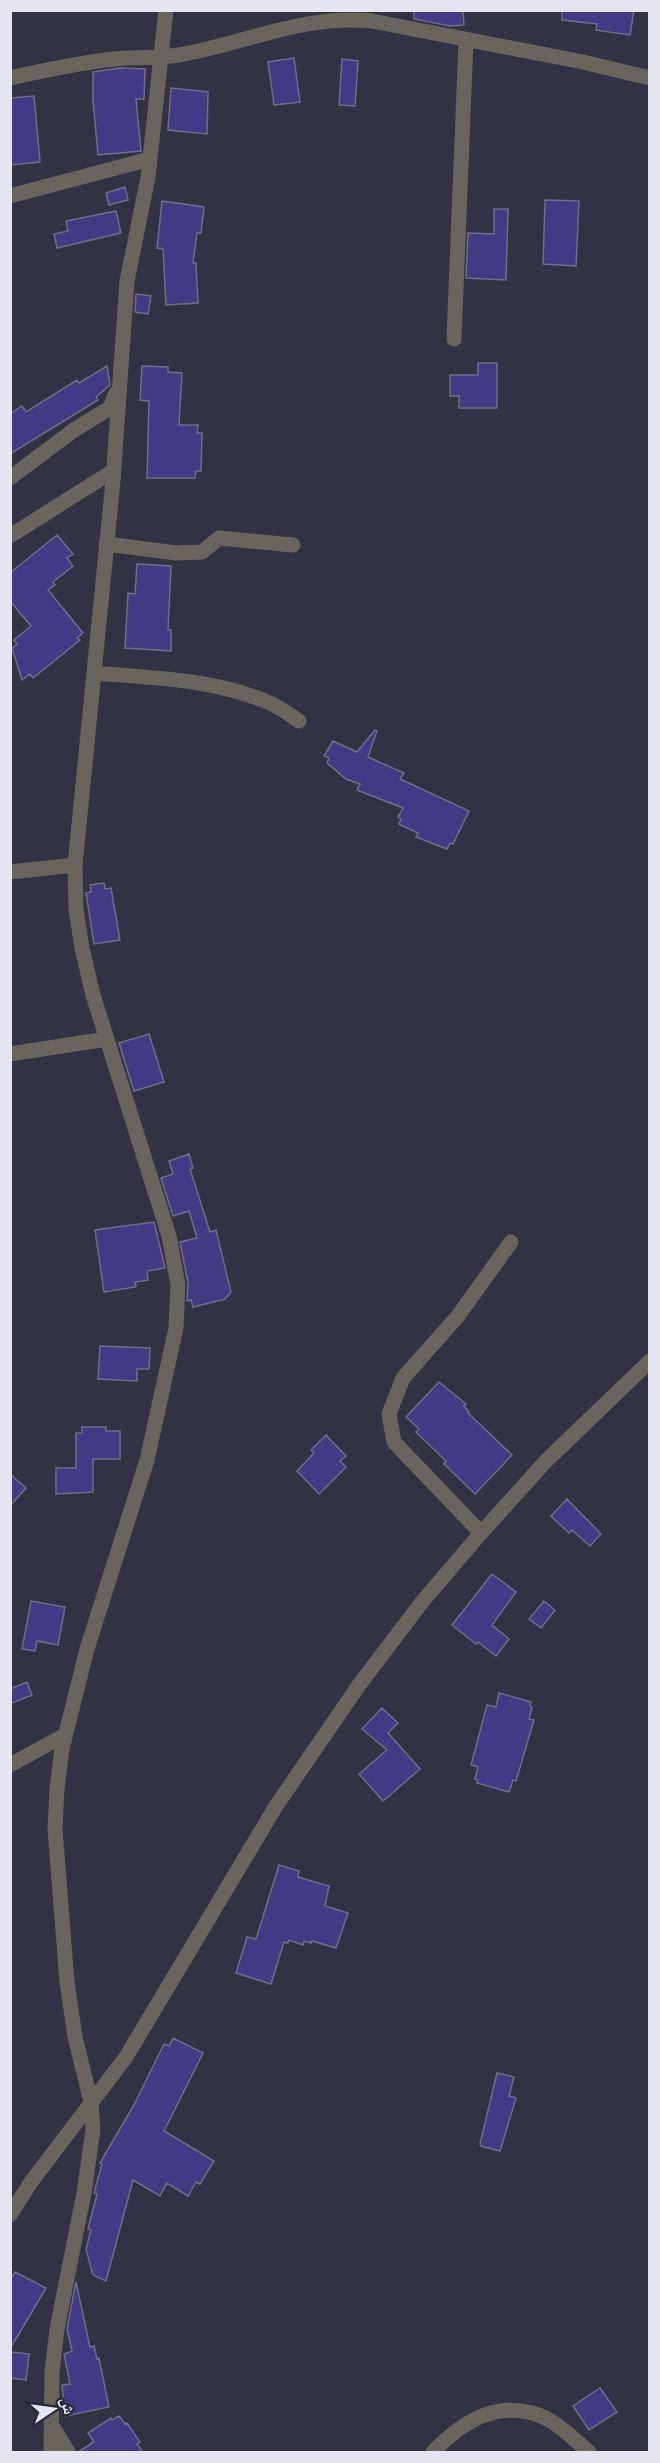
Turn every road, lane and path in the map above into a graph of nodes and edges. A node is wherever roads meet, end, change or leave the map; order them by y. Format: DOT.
graph roads {
  1 [pos="166,10"];
  2 [pos="466,41"];
  3 [pos="160,58"];
  4 [pos="10,78"];
  5 [pos="650,78"];
  6 [pos="150,159"];
  7 [pos="10,196"];
  8 [pos="454,339"];
  9 [pos="121,382"];
  10 [pos="113,471"];
  11 [pos="10,478"];
  12 [pos="10,536"];
  13 [pos="106,544"];
  14 [pos="293,545"];
  15 [pos="95,672"];
  16 [pos="299,721"];
  17 [pos="75,865"];
  18 [pos="10,872"];
  19 [pos="107,1039"];
  20 [pos="10,1054"];
  21 [pos="511,1242"];
  22 [pos="650,1361"];
  23 [pos="481,1533"];
  24 [pos="65,1735"];
  25 [pos="10,1765"];
  26 [pos="91,2102"];
  27 [pos="10,2215"];
  28 [pos="51,2424"];
  29 [pos="51,2452"];
  30 [pos="68,2452"];
  31 [pos="433,2452"];
  32 [pos="589,2452"];
  1 -- 3 [label="street"];
  2 -- 3 [label="street"];
  2 -- 5 [label="street"];
  2 -- 8 [label="street"];
  3 -- 4 [label="street"];
  3 -- 6 [label="street"];
  6 -- 7 [label="street"];
  6 -- 9 [label="street"];
  9 -- 10 [label="street"];
  9 -- 11 [label="street"];
  10 -- 12 [label="street"];
  10 -- 13 [label="street"];
  13 -- 14 [label="street"];
  13 -- 15 [label="street"];
  15 -- 16 [label="street"];
  15 -- 17 [label="street"];
  17 -- 18 [label="street"];
  17 -- 19 [label="street"];
  19 -- 20 [label="street"];
  19 -- 24 [label="street"];
  21 -- 23 [label="street"];
  22 -- 23 [label="street"];
  23 -- 26 [label="street"];
  24 -- 25 [label="street"];
  24 -- 26 [label="street"];
  26 -- 27 [label="street"];
  26 -- 28 [label="street"];
  28 -- 29 [label="street"];
  28 -- 30 [label="street"];
  31 -- 32 [label="street"];
}
